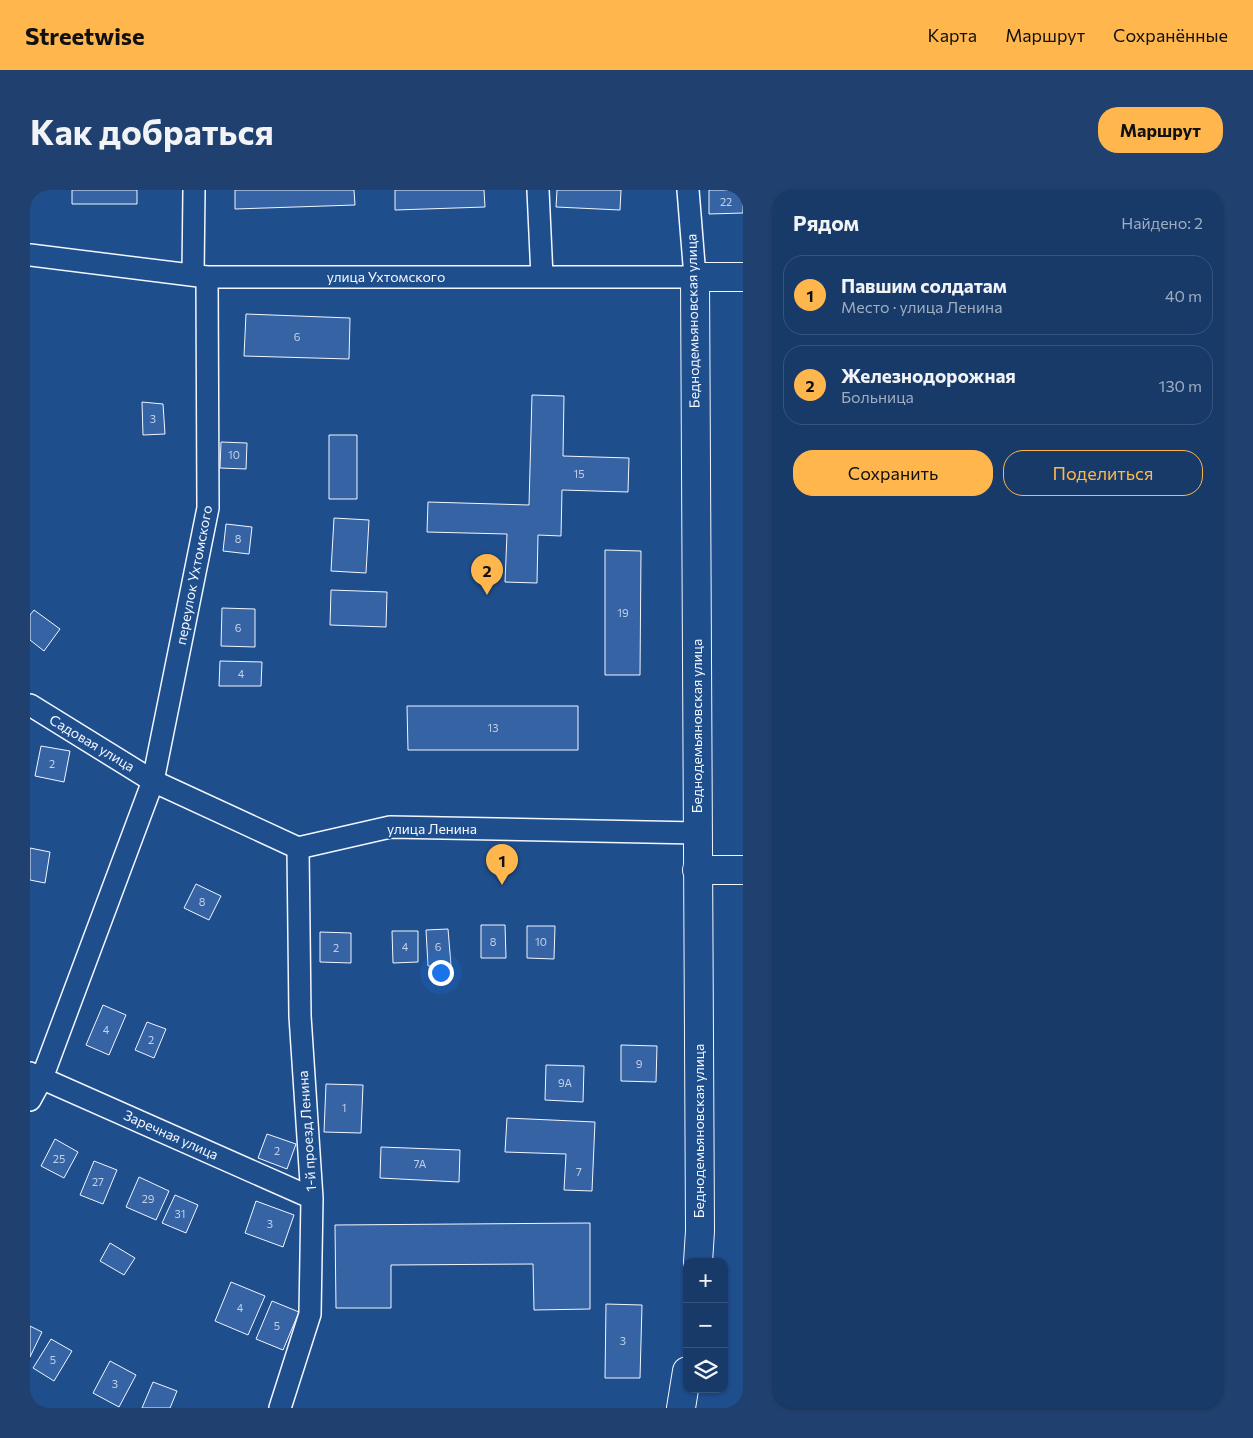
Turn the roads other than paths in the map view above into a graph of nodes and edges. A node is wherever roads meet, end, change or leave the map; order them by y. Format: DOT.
graph roads {
  1 [pos="194,190"];
  2 [pos="538,190"];
  3 [pos="688,190"];
  4 [pos="30,255"];
  5 [pos="200,276"];
  6 [pos="743,276"];
  7 [pos="542,277"];
  8 [pos="694,278"];
  9 [pos="30,705"];
  10 [pos="153,780"];
  11 [pos="697,833"];
  12 [pos="298,848"];
  13 [pos="697,870"];
  14 [pos="743,870"];
  15 [pos="36,1075"];
  16 [pos="30,1100"];
  17 [pos="312,1198"];
  18 [pos="698,1258"];
  19 [pos="683,1393"];
  20 [pos="280,1408"];
  21 [pos="681,1408"];
  1 -- 5 [label="street, переулок Ухтомского"];
  2 -- 7 [label="street"];
  3 -- 8 [label="street, Беднодемьяновская улица"];
  4 -- 5 [label="street, улица Ухтомского"];
  5 -- 7 [label="street, улица Ухтомского"];
  5 -- 10 [label="street, переулок Ухтомского"];
  6 -- 8 [label="main road, улица Ухтомского"];
  7 -- 8 [label="street, улица Ухтомского"];
  8 -- 11 [label="main road, Беднодемьяновская улица"];
  9 -- 10 [label="street, Садовая улица"];
  10 -- 12 [label="street"];
  10 -- 15 [label="street, переулок Ухтомского"];
  11 -- 12 [label="street, улица Ленина"];
  11 -- 13 [label="main road, Беднодемьяновская улица"];
  12 -- 17 [label="street, 1-й проезд Ленина"];
  13 -- 14 [label="main road"];
  13 -- 18 [label="main road, Беднодемьяновская улица"];
  15 -- 16 [label="street, переулок Ухтомского"];
  15 -- 17 [label="street, Заречная улица"];
  17 -- 20 [label="street, 1-й проезд Ленина"];
  19 -- 21 [label="main road"];
}
